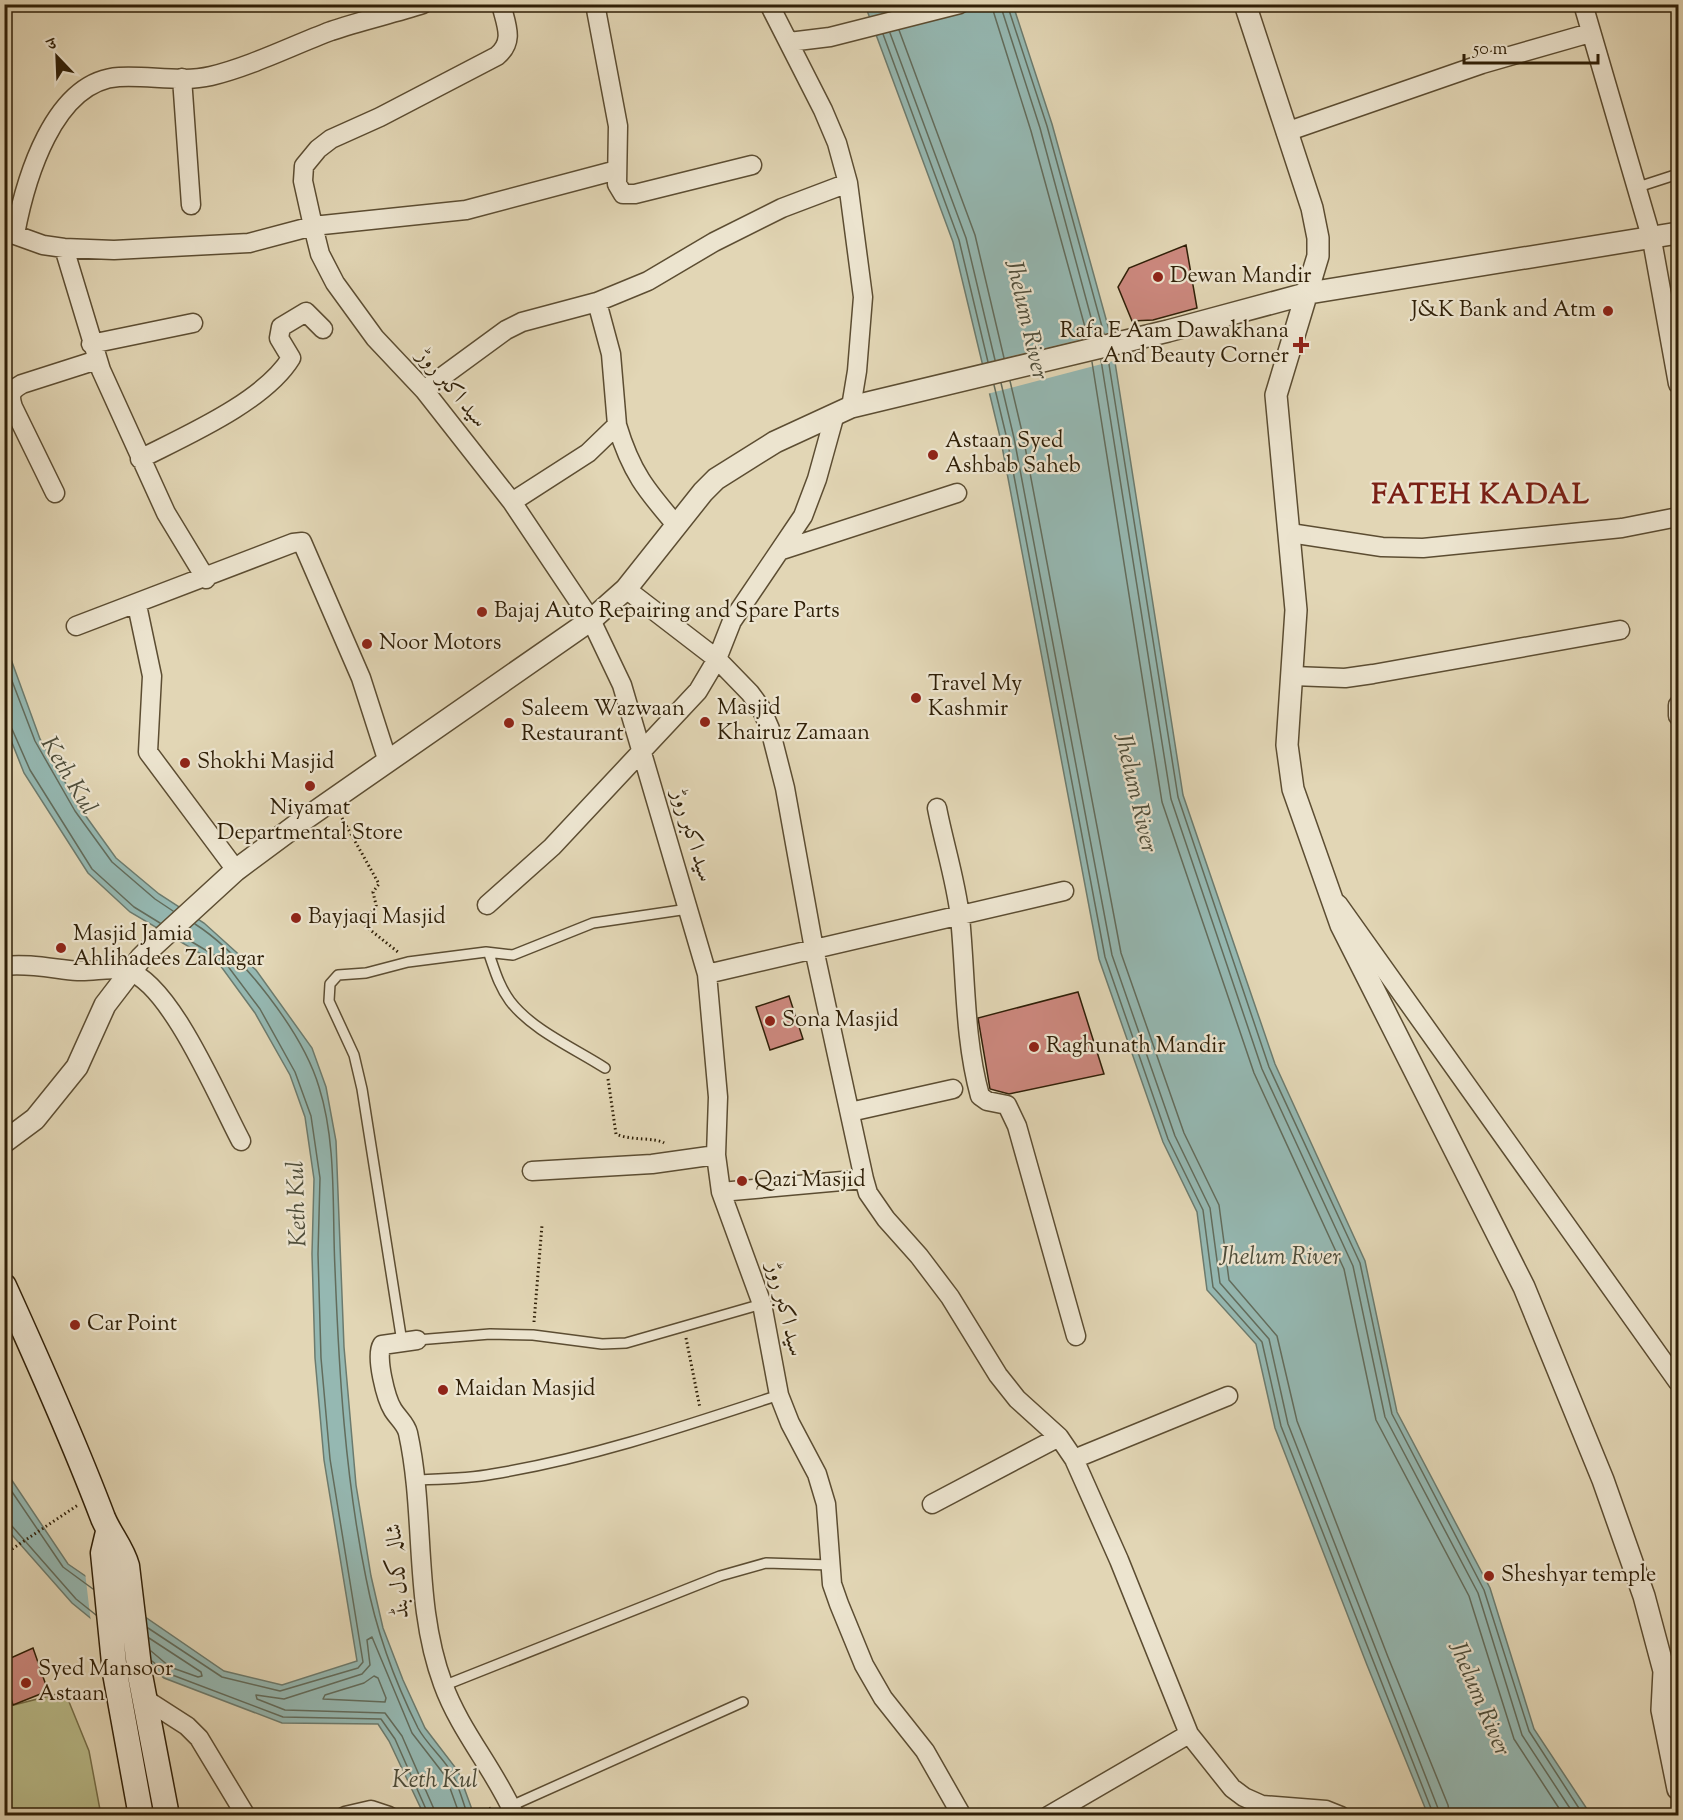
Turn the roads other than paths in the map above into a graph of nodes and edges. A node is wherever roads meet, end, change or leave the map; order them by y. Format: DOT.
graph roads {
  1 [pos="423,4"];
  2 [pos="501,4"];
  3 [pos="595,4"];
  4 [pos="769,4"];
  5 [pos="960,4"];
  6 [pos="1245,4"];
  7 [pos="1583,4"];
  8 [pos="1590,33"];
  9 [pos="789,42"];
  10 [pos="183,78"];
  11 [pos="1286,132"];
  12 [pos="752,165"];
  13 [pos="617,170"];
  14 [pos="1678,174"];
  15 [pos="848,183"];
  16 [pos="1638,187"];
  17 [pos="191,205"];
  18 [pos="313,226"];
  19 [pos="10,233"];
  20 [pos="1678,233"];
  21 [pos="1652,240"];
  22 [pos="64,248"];
  23 [pos="1309,293"];
  24 [pos="597,302"];
  25 [pos="193,323"];
  26 [pos="323,329"];
  27 [pos="94,352"];
  28 [pos="1678,384"];
  29 [pos="424,390"];
  30 [pos="843,410"];
  31 [pos="617,425"];
  32 [pos="140,459"];
  33 [pos="957,493"];
  34 [pos="56,494"];
  35 [pos="512,502"];
  36 [pos="1678,517"];
  37 [pos="677,526"];
  38 [pos="1290,533"];
  39 [pos="782,550"];
  40 [pos="206,579"];
  41 [pos="626,589"];
  42 [pos="137,605"];
  43 [pos="591,620"];
  44 [pos="75,626"];
  45 [pos="1620,630"];
  46 [pos="717,659"];
  47 [pos="1293,676"];
  48 [pos="1678,705"];
  49 [pos="1678,716"];
  50 [pos="641,750"];
  51 [pos="388,762"];
  52 [pos="937,808"];
  53 [pos="229,877"];
  54 [pos="1328,890"];
  55 [pos="1064,891"];
  56 [pos="487,905"];
  57 [pos="688,909"];
  58 [pos="960,915"];
  59 [pos="814,949"];
  60 [pos="489,954"];
  61 [pos="4,966"];
  62 [pos="131,971"];
  63 [pos="707,974"];
  64 [pos="604,1068"];
  65 [pos="953,1089"];
  66 [pos="850,1112"];
  67 [pos="241,1141"];
  68 [pos="4,1143"];
  69 [pos="716,1155"];
  70 [pos="532,1171"];
  71 [pos="864,1179"];
  72 [pos="721,1192"];
  73 [pos="4,1286"];
  74 [pos="762,1304"];
  75 [pos="1076,1336"];
  76 [pos="409,1341"];
  77 [pos="1678,1382"];
  78 [pos="779,1395"];
  79 [pos="1228,1396"];
  80 [pos="1059,1437"];
  81 [pos="1074,1459"];
  82 [pos="415,1480"];
  83 [pos="932,1504"];
  84 [pos="831,1565"];
  85 [pos="116,1567"];
  86 [pos="443,1686"];
  87 [pos="145,1699"];
  88 [pos="743,1702"];
  89 [pos="1188,1734"];
  90 [pos="1678,1789"];
  91 [pos="506,1809"];
  92 [pos="1256,1810"];
  93 [pos="141,1815"];
  94 [pos="168,1815"];
  95 [pos="246,1815"];
  96 [pos="345,1815"];
  97 [pos="389,1815"];
  98 [pos="962,1815"];
  99 [pos="1048,1815"];
  100 [pos="1341,1815"];
  1 -- 10 [label="street"];
  2 -- 18 [label="street, سید اکبر روڑ"];
  3 -- 13 [label="street"];
  4 -- 9 [label="street"];
  5 -- 9 [label="street"];
  6 -- 11 [label="street"];
  7 -- 8 [label="street"];
  8 -- 11 [label="street"];
  8 -- 16 [label="street"];
  9 -- 15 [label="street"];
  10 -- 17 [label="street"];
  10 -- 19 [label="street"];
  11 -- 23 [label="street"];
  12 -- 13 [label="street"];
  13 -- 18 [label="street"];
  14 -- 16 [label="lane"];
  15 -- 24 [label="street"];
  15 -- 30 [label="street"];
  16 -- 21 [label="street"];
  18 -- 22 [label="street"];
  18 -- 29 [label="street, سید اکبر روڑ"];
  19 -- 22 [label="street"];
  20 -- 21 [label="street"];
  21 -- 23 [label="street"];
  21 -- 28 [label="street"];
  22 -- 27 [label="street"];
  23 -- 30 [label="street"];
  23 -- 38 [label="street"];
  24 -- 29 [label="street"];
  24 -- 31 [label="street"];
  25 -- 27 [label="street"];
  26 -- 32 [label="street"];
  27 -- 32 [label="street"];
  27 -- 34 [label="street"];
  29 -- 35 [label="street, سید اکبر روڑ"];
  30 -- 37 [label="street"];
  30 -- 39 [label="street"];
  31 -- 35 [label="street"];
  31 -- 37 [label="street"];
  32 -- 40 [label="street"];
  33 -- 39 [label="street"];
  35 -- 43 [label="street, سید اکبر روڑ"];
  36 -- 38 [label="street"];
  37 -- 41 [label="street"];
  38 -- 47 [label="street"];
  39 -- 46 [label="street"];
  40 -- 42 [label="street"];
  40 -- 51 [label="street"];
  41 -- 43 [label="street"];
  41 -- 46 [label="street"];
  42 -- 44 [label="street"];
  42 -- 53 [label="street"];
  43 -- 50 [label="street, سید اکبر روڑ"];
  43 -- 51 [label="street"];
  45 -- 47 [label="street"];
  46 -- 50 [label="street"];
  46 -- 59 [label="street"];
  47 -- 54 [label="street"];
  48 -- 49 [label="street"];
  50 -- 56 [label="street"];
  50 -- 57 [label="street, سید اکبر روڑ"];
  51 -- 53 [label="street"];
  52 -- 58 [label="street"];
  53 -- 62 [label="street"];
  54 -- 77 [label="street"];
  54 -- 90 [label="street"];
  55 -- 58 [label="street"];
  57 -- 60 [label="lane"];
  57 -- 63 [label="street, سید اکبر روڑ"];
  58 -- 59 [label="street"];
  58 -- 75 [label="street"];
  59 -- 63 [label="street"];
  59 -- 66 [label="street"];
  60 -- 64 [label="lane"];
  60 -- 76 [label="lane"];
  61 -- 62 [label="street"];
  62 -- 67 [label="street"];
  62 -- 68 [label="street"];
  63 -- 69 [label="street, سید اکبر روڑ"];
  65 -- 66 [label="street"];
  66 -- 71 [label="street"];
  69 -- 70 [label="street"];
  69 -- 72 [label="street, سید اکبر روڑ"];
  71 -- 72 [label="street"];
  71 -- 80 [label="street"];
  72 -- 74 [label="street, سید اکبر روڑ"];
  73 -- 85 [label="main road"];
  74 -- 76 [label="lane"];
  74 -- 78 [label="street, سید اکبر روڑ"];
  76 -- 82 [label="street, شالہ کدل بنڈ"];
  78 -- 82 [label="lane"];
  78 -- 84 [label="street, سید اکبر روڑ"];
  79 -- 81 [label="street"];
  80 -- 81 [label="street"];
  80 -- 83 [label="street"];
  81 -- 89 [label="street"];
  82 -- 86 [label="street, شالہ کدل بنڈ"];
  84 -- 86 [label="lane"];
  84 -- 98 [label="street, سید اکبر روڑ"];
  85 -- 87 [label="main road"];
  85 -- 93 [label="main road"];
  86 -- 91 [label="street, شالہ کدل بنڈ"];
  87 -- 94 [label="main road"];
  87 -- 95 [label="street"];
  88 -- 91 [label="lane"];
  89 -- 92 [label="street"];
  89 -- 99 [label="street"];
  92 -- 100 [label="street"];
  96 -- 97 [label="street"];
}
